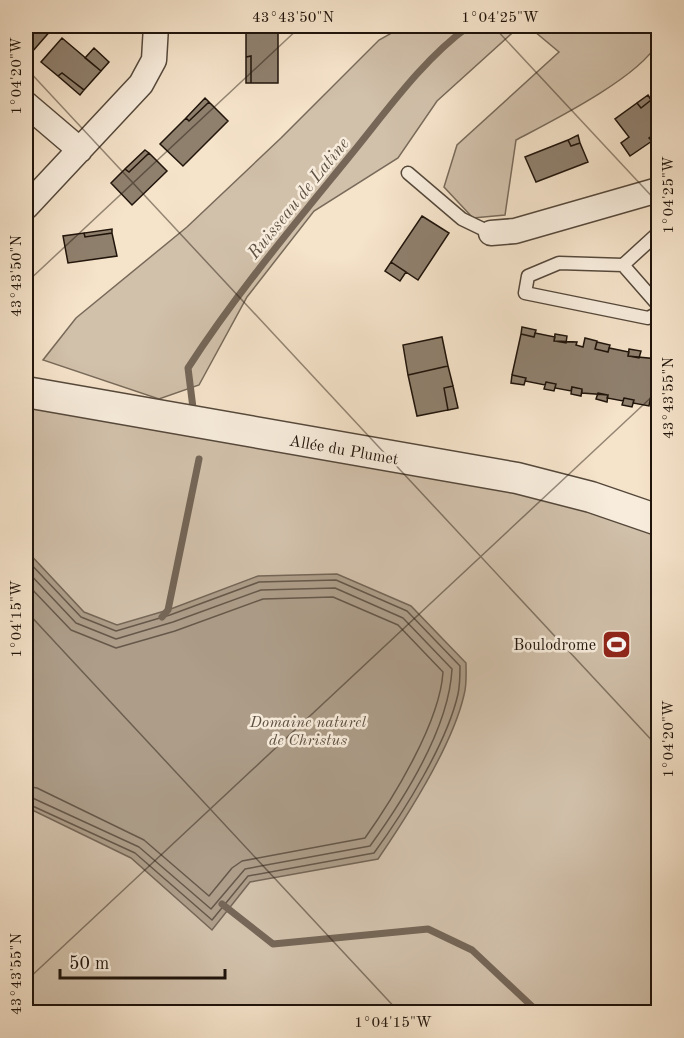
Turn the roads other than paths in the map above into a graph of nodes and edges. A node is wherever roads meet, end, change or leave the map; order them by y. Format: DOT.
graph roads {
  1 [pos="156,26"];
  2 [pos="26,104"];
  3 [pos="80,150"];
  4 [pos="408,173"];
  5 [pos="658,190"];
  6 [pos="26,207"];
  7 [pos="491,233"];
  8 [pos="658,233"];
  9 [pos="623,265"];
  10 [pos="658,305"];
  11 [pos="658,313"];
  12 [pos="26,392"];
  13 [pos="658,520"];
  1 -- 3 [label="street"];
  2 -- 3 [label="street"];
  3 -- 6 [label="street"];
  4 -- 7 [label="lane"];
  5 -- 7 [label="street"];
  8 -- 9 [label="lane"];
  9 -- 10 [label="lane"];
  9 -- 11 [label="lane"];
  12 -- 13 [label="street, Allée du Plumet"];
}
